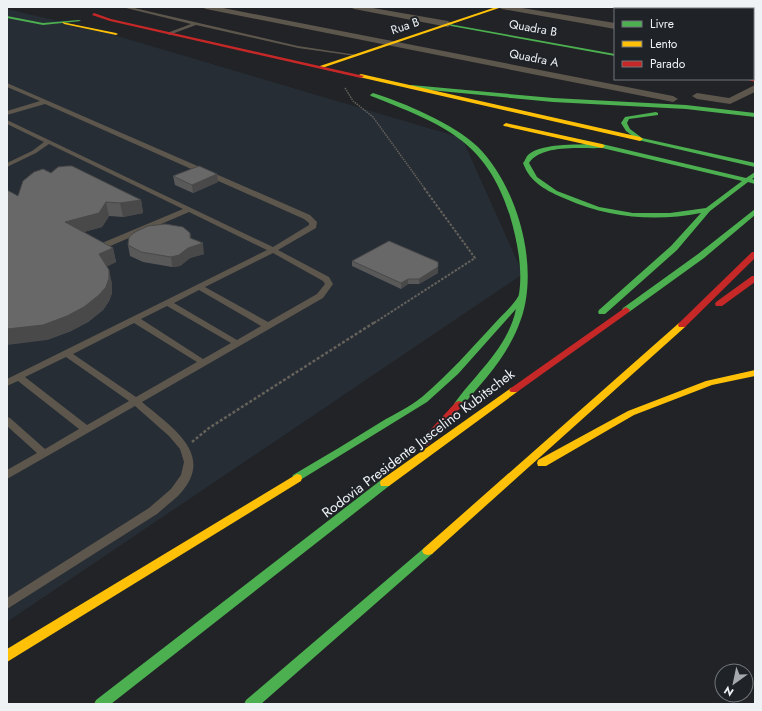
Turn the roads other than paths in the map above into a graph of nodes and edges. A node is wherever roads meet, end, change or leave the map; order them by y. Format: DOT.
graph roads {
  1 [pos="124,7"];
  2 [pos="206,7"];
  3 [pos="354,7"];
  4 [pos="501,7"];
  5 [pos="93,10"];
  6 [pos="7,17"];
  7 [pos="64,23"];
  8 [pos="195,24"];
  9 [pos="448,24"];
  10 [pos="614,26"];
  11 [pos="169,34"];
  12 [pos="127,37"];
  13 [pos="390,44"];
  14 [pos="355,55"];
  15 [pos="614,55"];
  16 [pos="319,67"];
  17 [pos="7,85"];
  18 [pos="411,87"];
  19 [pos="345,88"];
  20 [pos="755,88"];
  21 [pos="373,94"];
  22 [pos="698,96"];
  23 [pos="673,99"];
  24 [pos="44,102"];
  25 [pos="426,107"];
  26 [pos="7,113"];
  27 [pos="755,115"];
  28 [pos="7,122"];
  29 [pos="495,122"];
  30 [pos="734,123"];
  31 [pos="640,139"];
  32 [pos="48,142"];
  33 [pos="602,146"];
  34 [pos="7,165"];
  35 [pos="755,165"];
  36 [pos="755,174"];
  37 [pos="755,182"];
  38 [pos="188,210"];
  39 [pos="708,210"];
  40 [pos="755,211"];
  41 [pos="105,245"];
  42 [pos="273,250"];
  43 [pos="755,254"];
  44 [pos="755,278"];
  45 [pos="199,287"];
  46 [pos="523,296"];
  47 [pos="168,303"];
  48 [pos="134,319"];
  49 [pos="685,323"];
  50 [pos="268,326"];
  51 [pos="583,339"];
  52 [pos="238,344"];
  53 [pos="66,353"];
  54 [pos="204,363"];
  55 [pos="755,373"];
  56 [pos="19,377"];
  57 [pos="7,383"];
  58 [pos="136,402"];
  59 [pos="7,420"];
  60 [pos="88,430"];
  61 [pos="44,454"];
  62 [pos="7,475"];
  63 [pos="394,476"];
  64 [pos="511,480"];
  65 [pos="7,604"];
  66 [pos="7,656"];
  67 [pos="101,704"];
  68 [pos="251,704"];
  1 -- 8 [label="lane"];
  2 -- 13 [label="street, Quadra A"];
  3 -- 9 [label="street"];
  4 -- 9 [label="main road, Rua B"];
  4 -- 10 [label="street"];
  5 -- 7 [label="main road"];
  5 -- 11 [label="main road"];
  6 -- 7 [label="main road"];
  7 -- 12 [label="main road"];
  8 -- 11 [label="lane"];
  8 -- 14 [label="lane"];
  9 -- 13 [label="main road, Rua B"];
  9 -- 15 [label="main road, Quadra B"];
  11 -- 16 [label="main road"];
  13 -- 14 [label="main road, Rua B"];
  13 -- 23 [label="street, Quadra A"];
  14 -- 16 [label="main road, Rua B"];
  16 -- 18 [label="main road"];
  17 -- 24 [label="lane"];
  18 -- 27 [label="main road"];
  18 -- 31 [label="main road"];
  19 -- 21 [label="main road"];
  20 -- 22 [label="street"];
  21 -- 25 [label="main road"];
  21 -- 46 [label="main road"];
  24 -- 26 [label="lane"];
  24 -- 42 [label="lane"];
  28 -- 32 [label="lane"];
  29 -- 33 [label="main road"];
  30 -- 31 [label="main road"];
  31 -- 35 [label="main road"];
  32 -- 34 [label="lane"];
  32 -- 38 [label="lane"];
  33 -- 37 [label="main road"];
  33 -- 39 [label="main road"];
  36 -- 39 [label="main road"];
  38 -- 41 [label="lane"];
  38 -- 42 [label="lane"];
  39 -- 51 [label="main road"];
  40 -- 51 [label="main road, Rodovia Presidente Juscelino Kubitschek"];
  42 -- 45 [label="lane"];
  42 -- 50 [label="lane"];
  43 -- 49 [label="main road"];
  44 -- 49 [label="main road"];
  45 -- 47 [label="lane"];
  45 -- 50 [label="lane"];
  46 -- 63 [label="main road"];
  46 -- 66 [label="main road"];
  47 -- 48 [label="lane"];
  47 -- 52 [label="lane"];
  48 -- 53 [label="lane"];
  48 -- 54 [label="lane"];
  49 -- 64 [label="main road"];
  50 -- 52 [label="lane"];
  51 -- 63 [label="main road, Rodovia Presidente Juscelino Kubitschek"];
  52 -- 54 [label="lane"];
  53 -- 56 [label="lane"];
  53 -- 58 [label="lane"];
  54 -- 58 [label="lane"];
  55 -- 64 [label="main road"];
  56 -- 57 [label="lane"];
  56 -- 60 [label="lane"];
  58 -- 60 [label="lane"];
  58 -- 65 [label="lane"];
  59 -- 61 [label="lane"];
  60 -- 61 [label="lane"];
  61 -- 62 [label="lane"];
  63 -- 67 [label="main road, Rodovia Presidente Juscelino Kubitschek"];
  64 -- 68 [label="main road"];
}
